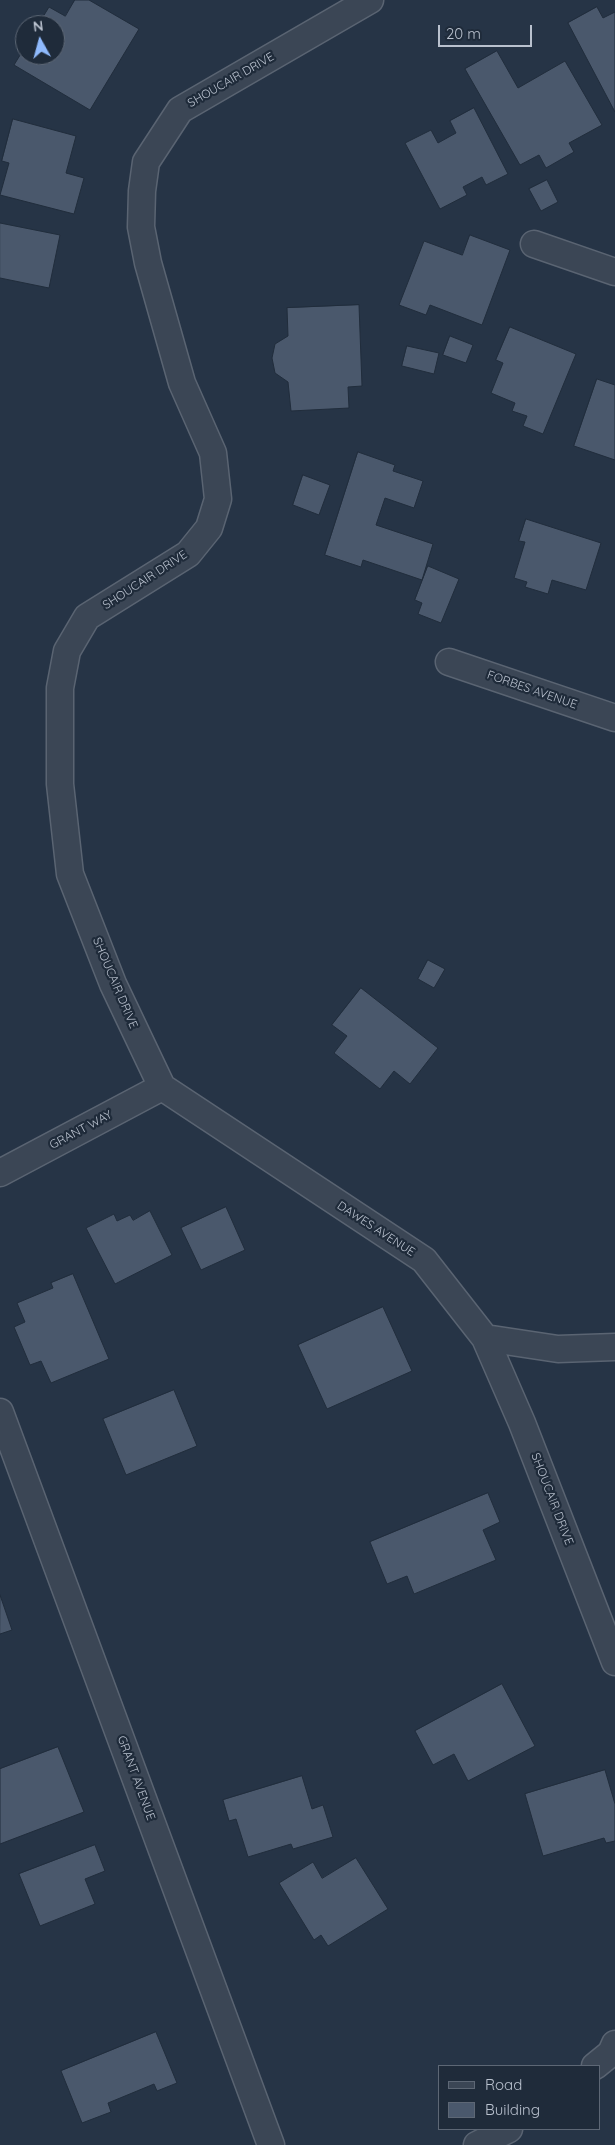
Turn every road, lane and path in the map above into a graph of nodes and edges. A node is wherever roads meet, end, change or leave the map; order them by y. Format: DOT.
graph roads {
  1 [pos="370,0"];
  2 [pos="534,244"];
  3 [pos="615,272"];
  4 [pos="449,662"];
  5 [pos="615,718"];
  6 [pos="162,1087"];
  7 [pos="0,1173"];
  8 [pos="485,1338"];
  9 [pos="615,1347"];
  10 [pos="0,1412"];
  11 [pos="615,1662"];
  12 [pos="615,2044"];
  13 [pos="596,2065"];
  14 [pos="507,2130"];
  15 [pos="271,2145"];
  16 [pos="477,2145"];
  1 -- 6 [label="street, SHOUCAIR DRIVE"];
  2 -- 3 [label="street"];
  4 -- 5 [label="street, FORBES AVENUE"];
  6 -- 7 [label="street, GRANT WAY"];
  6 -- 8 [label="street, DAWES AVENUE"];
  8 -- 9 [label="street"];
  8 -- 11 [label="street, SHOUCAIR DRIVE"];
  10 -- 15 [label="street, GRANT AVENUE"];
  12 -- 13 [label="street"];
  14 -- 16 [label="street"];
}
